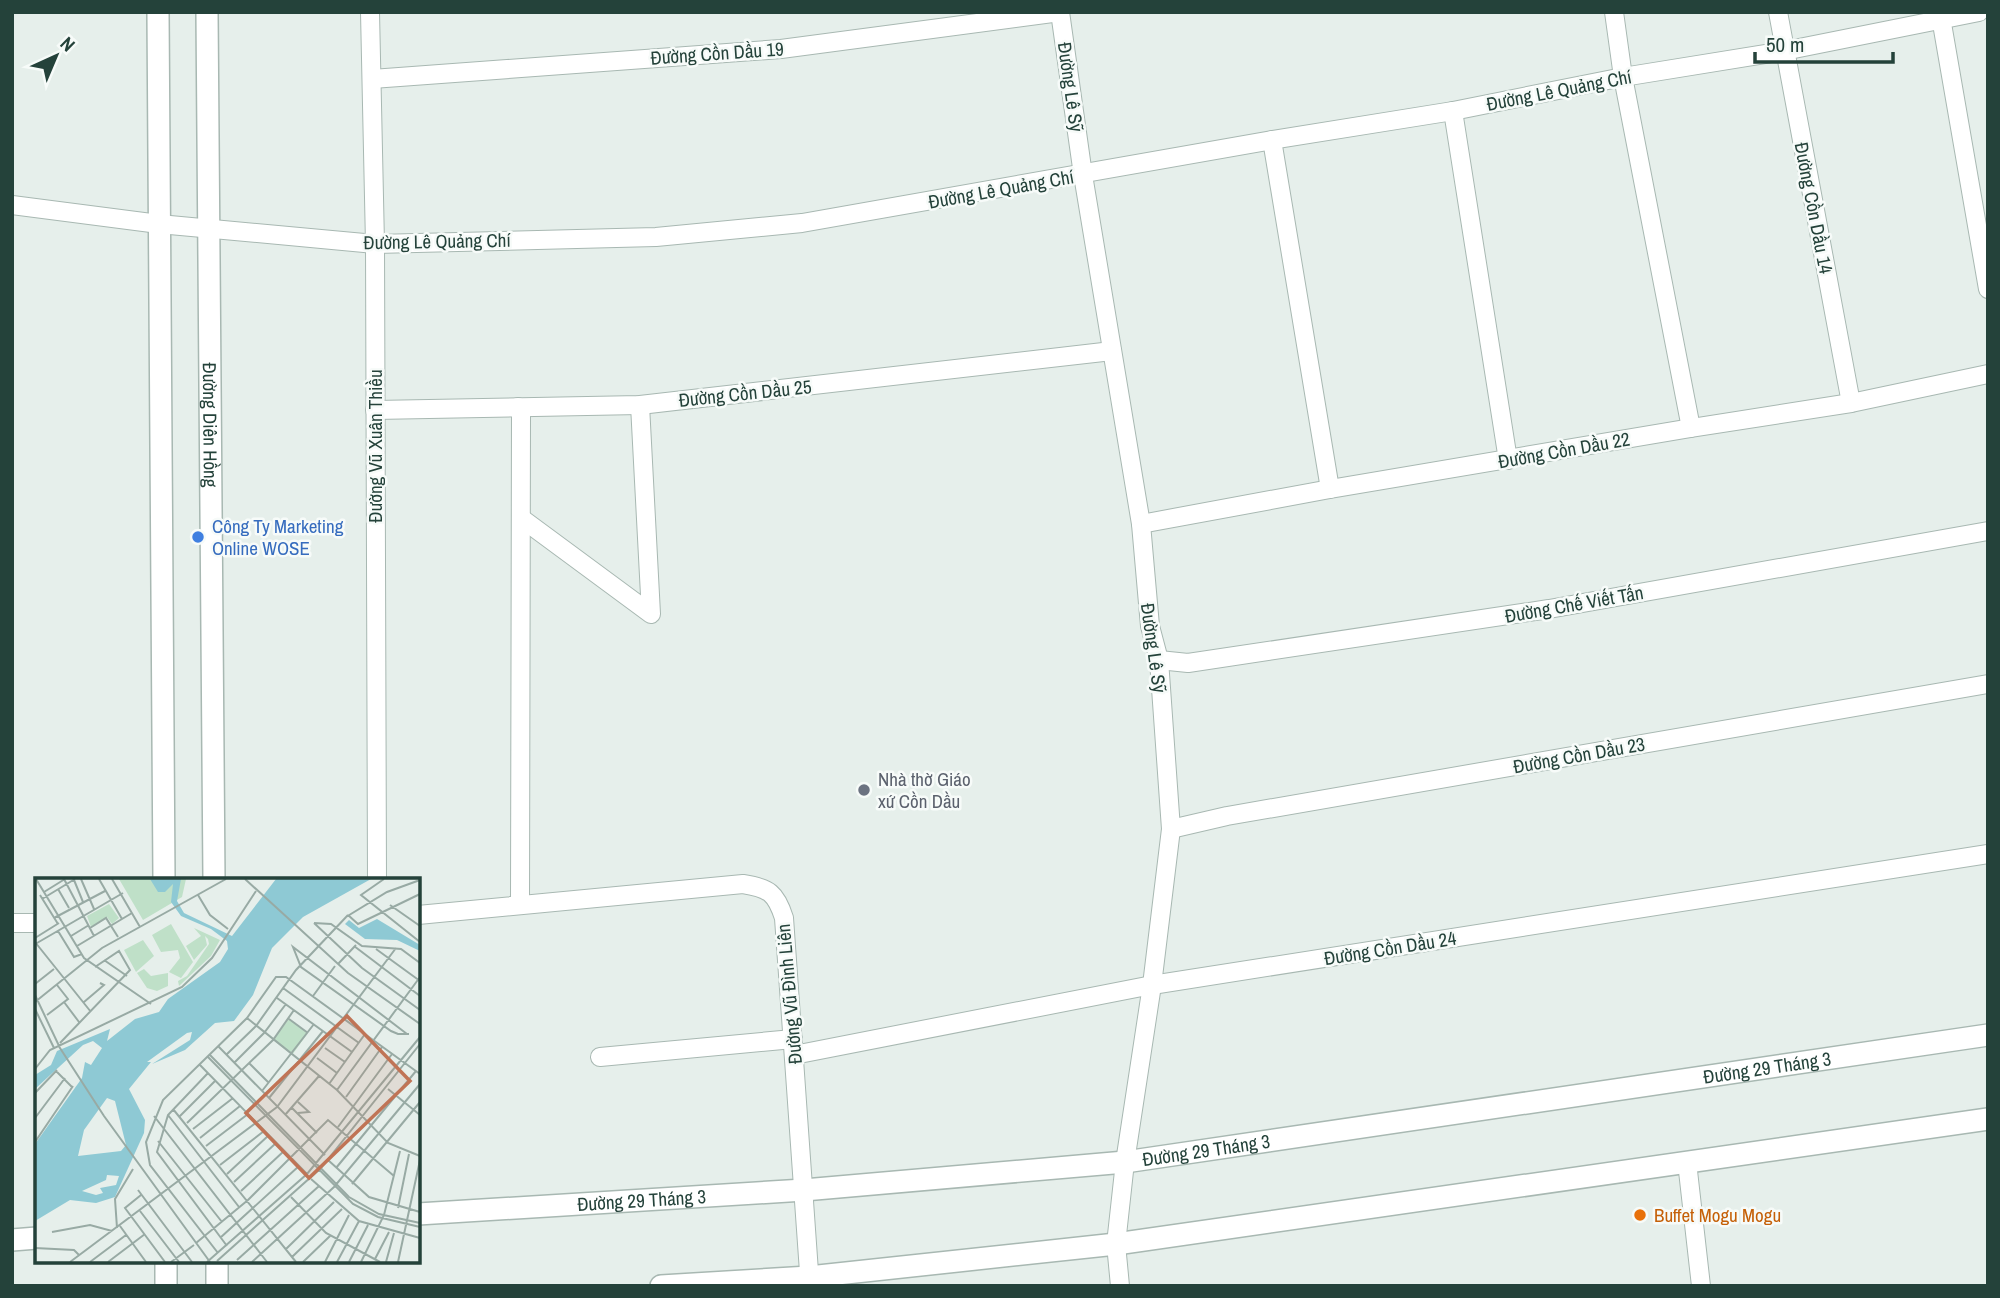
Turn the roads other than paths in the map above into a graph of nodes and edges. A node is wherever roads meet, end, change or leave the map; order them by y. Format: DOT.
graph roads {
  1 [pos="158,12"];
  2 [pos="207,12"];
  3 [pos="370,12"];
  4 [pos="1060,12"];
  5 [pos="1614,12"];
  6 [pos="1778,12"];
  7 [pos="1979,12"];
  8 [pos="1941,16"];
  9 [pos="1784,51"];
  10 [pos="1623,77"];
  11 [pos="372,79"];
  12 [pos="1453,111"];
  13 [pos="1272,140"];
  14 [pos="1083,175"];
  15 [pos="12,205"];
  16 [pos="159,224"];
  17 [pos="209,227"];
  18 [pos="375,244"];
  19 [pos="1988,289"];
  20 [pos="1112,351"];
  21 [pos="1988,374"];
  22 [pos="1851,404"];
  23 [pos="640,405"];
  24 [pos="518,407"];
  25 [pos="375,410"];
  26 [pos="1691,428"];
  27 [pos="1508,460"];
  28 [pos="1330,489"];
  29 [pos="520,518"];
  30 [pos="1141,524"];
  31 [pos="1988,531"];
  32 [pos="1159,660"];
  33 [pos="1988,684"];
  34 [pos="1171,829"];
  35 [pos="1988,854"];
  36 [pos="164,878"];
  37 [pos="214,878"];
  38 [pos="377,878"];
  39 [pos="520,905"];
  40 [pos="420,915"];
  41 [pos="12,923"];
  42 [pos="35,923"];
  43 [pos="1152,985"];
  44 [pos="1988,1035"];
  45 [pos="794,1047"];
  46 [pos="600,1057"];
  47 [pos="1988,1119"];
  48 [pos="1125,1162"];
  49 [pos="1687,1162"];
  50 [pos="804,1190"];
  51 [pos="420,1214"];
  52 [pos="35,1238"];
  53 [pos="12,1240"];
  54 [pos="1116,1244"];
  55 [pos="166,1263"];
  56 [pos="217,1263"];
  57 [pos="810,1281"];
  58 [pos="166,1286"];
  59 [pos="217,1286"];
  60 [pos="661,1286"];
  61 [pos="1120,1286"];
  62 [pos="1701,1286"];
  1 -- 16 [label="street"];
  2 -- 17 [label="street, Đường Diên Hồng"];
  3 -- 11 [label="street, Đường Vũ Xuân Thiều"];
  4 -- 11 [label="street, Đường Cồn Dầu 19"];
  4 -- 14 [label="street, Đường Lê Sỹ"];
  5 -- 10 [label="street"];
  6 -- 9 [label="street, Đường Cồn Dầu 14"];
  7 -- 8 [label="street, Đường Lê Quảng Chí"];
  8 -- 9 [label="street, Đường Lê Quảng Chí"];
  8 -- 19 [label="street"];
  9 -- 10 [label="street, Đường Lê Quảng Chí"];
  9 -- 22 [label="street, Đường Cồn Dầu 14"];
  10 -- 12 [label="street, Đường Lê Quảng Chí"];
  10 -- 26 [label="street"];
  11 -- 18 [label="street, Đường Vũ Xuân Thiều"];
  12 -- 13 [label="street, Đường Lê Quảng Chí"];
  12 -- 27 [label="street"];
  13 -- 14 [label="street, Đường Lê Quảng Chí"];
  13 -- 28 [label="street"];
  14 -- 18 [label="street, Đường Lê Quảng Chí"];
  14 -- 20 [label="street, Đường Lê Sỹ"];
  15 -- 16 [label="street, Đường Lê Quảng Chí"];
  16 -- 17 [label="street, Đường Lê Quảng Chí"];
  16 -- 36 [label="street"];
  17 -- 18 [label="street, Đường Lê Quảng Chí"];
  17 -- 37 [label="street, Đường Diên Hồng"];
  18 -- 25 [label="street, Đường Vũ Xuân Thiều"];
  20 -- 23 [label="street, Đường Cồn Dầu 25"];
  20 -- 30 [label="street, Đường Lê Sỹ"];
  21 -- 22 [label="street, Đường Cồn Dầu 22"];
  22 -- 26 [label="street, Đường Cồn Dầu 22"];
  23 -- 24 [label="street, Đường Cồn Dầu 25"];
  23 -- 29 [label="street"];
  24 -- 25 [label="street, Đường Cồn Dầu 25"];
  24 -- 29 [label="street"];
  25 -- 38 [label="street, Đường Vũ Xuân Thiều"];
  26 -- 27 [label="street, Đường Cồn Dầu 22"];
  27 -- 28 [label="street, Đường Cồn Dầu 22"];
  28 -- 30 [label="street, Đường Cồn Dầu 22"];
  29 -- 39 [label="street"];
  30 -- 32 [label="street, Đường Lê Sỹ"];
  31 -- 32 [label="street, Đường Chế Viết Tấn"];
  32 -- 34 [label="street, Đường Lê Sỹ"];
  33 -- 34 [label="street, Đường Cồn Dầu 23"];
  34 -- 43 [label="street, Đường Lê Sỹ"];
  35 -- 43 [label="street, Đường Cồn Dầu 24"];
  39 -- 40 [label="street, Đường Vũ Đình Liên"];
  39 -- 45 [label="street, Đường Vũ Đình Liên"];
  41 -- 42 [label="street"];
  43 -- 45 [label="street, Đường Cồn Dầu 24"];
  43 -- 48 [label="street, Đường Lê Sỹ"];
  44 -- 48 [label="street, Đường 29 Tháng 3"];
  45 -- 46 [label="street, Đường Cồn Dầu 24"];
  45 -- 50 [label="street, Đường Vũ Đình Liên"];
  47 -- 49 [label="street"];
  48 -- 50 [label="street, Đường 29 Tháng 3"];
  48 -- 54 [label="street, Đường Lê Sỹ"];
  49 -- 54 [label="street"];
  49 -- 62 [label="street"];
  50 -- 51 [label="street, Đường 29 Tháng 3"];
  50 -- 57 [label="street, Đường Vũ Đình Liên"];
  52 -- 53 [label="street"];
  54 -- 57 [label="street"];
  54 -- 61 [label="street, Đường Lê Sỹ"];
  55 -- 58 [label="street"];
  56 -- 59 [label="street"];
  57 -- 60 [label="street"];
}
